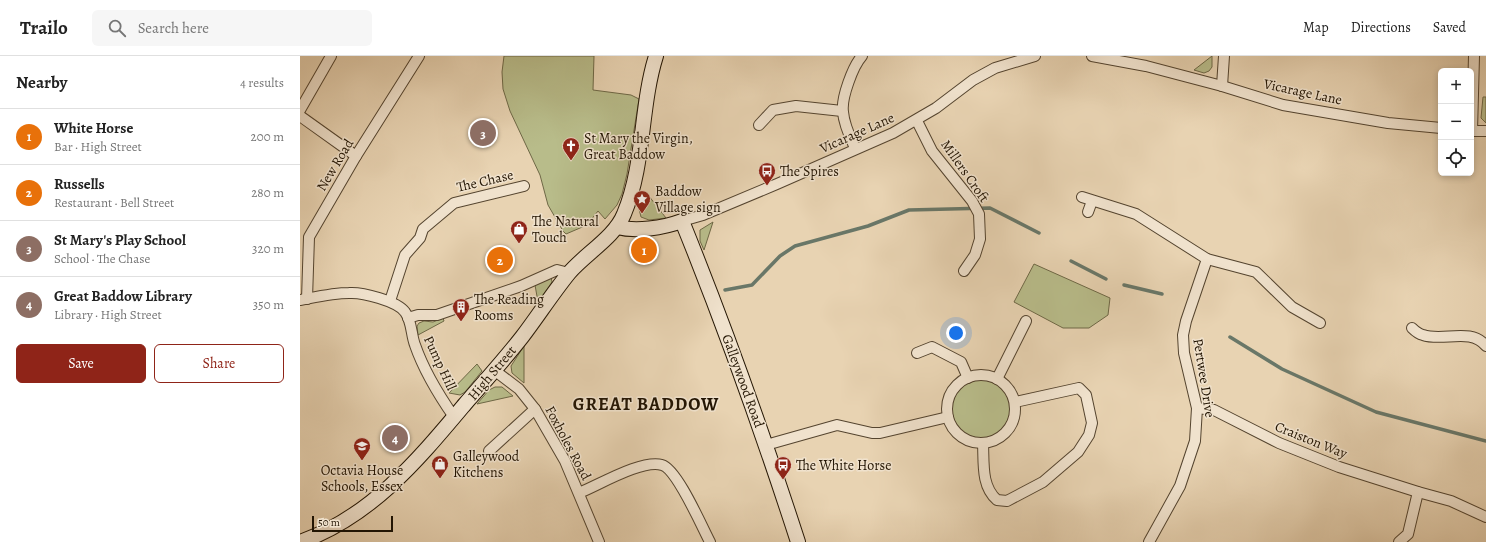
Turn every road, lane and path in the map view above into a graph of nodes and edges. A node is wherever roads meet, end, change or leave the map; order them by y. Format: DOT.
graph roads {
  1 [pos="331,56"];
  2 [pos="419,56"];
  3 [pos="656,56"];
  4 [pos="862,56"];
  5 [pos="1035,56"];
  6 [pos="1092,56"];
  7 [pos="1224,56"];
  8 [pos="1474,56"];
  9 [pos="1222,86"];
  10 [pos="1473,104"];
  11 [pos="300,110"];
  12 [pos="842,111"];
  13 [pos="300,116"];
  14 [pos="917,121"];
  15 [pos="759,125"];
  16 [pos="1438,128"];
  17 [pos="1474,131"];
  18 [pos="1486,131"];
  19 [pos="855,148"];
  20 [pos="356,156"];
  21 [pos="524,186"];
  22 [pos="1082,197"];
  23 [pos="1092,201"];
  24 [pos="1088,212"];
  25 [pos="682,221"];
  26 [pos="617,227"];
  27 [pos="1207,259"];
  28 [pos="964,271"];
  29 [pos="569,273"];
  30 [pos="303,299"];
  31 [pos="390,302"];
  32 [pos="408,318"];
  33 [pos="1026,321"];
  34 [pos="1320,323"];
  35 [pos="1412,328"];
  36 [pos="1486,346"];
  37 [pos="917,353"];
  38 [pos="494,370"];
  39 [pos="968,378"];
  40 [pos="997,378"];
  41 [pos="1015,402"];
  42 [pos="1197,408"];
  43 [pos="535,409"];
  44 [pos="454,417"];
  45 [pos="948,418"];
  46 [pos="983,443"];
  47 [pos="766,445"];
  48 [pos="489,451"];
  49 [pos="1418,492"];
  50 [pos="579,493"];
  51 [pos="1486,517"];
  52 [pos="301,541"];
  53 [pos="599,542"];
  54 [pos="710,542"];
  55 [pos="798,542"];
  56 [pos="1149,542"];
  57 [pos="1399,542"];
  1 -- 11 [label="street"];
  2 -- 20 [label="street, New Road"];
  3 -- 26 [label="street"];
  4 -- 12 [label="street"];
  5 -- 14 [label="street, Vicarage Lane"];
  6 -- 9 [label="street, Vicarage Lane"];
  7 -- 9 [label="street"];
  8 -- 10 [label="street"];
  9 -- 16 [label="street, Vicarage Lane"];
  12 -- 15 [label="street"];
  12 -- 19 [label="street"];
  13 -- 20 [label="street"];
  14 -- 19 [label="street, Vicarage Lane"];
  14 -- 28 [label="street, Millers Croft"];
  17 -- 18 [label="street"];
  19 -- 25 [label="street, Vicarage Lane"];
  20 -- 30 [label="street, New Road"];
  21 -- 31 [label="street, The Chase"];
  22 -- 23 [label="street"];
  23 -- 24 [label="street"];
  23 -- 27 [label="street"];
  25 -- 26 [label="street"];
  25 -- 47 [label="street, Galleywood Road"];
  26 -- 29 [label="street, High Street"];
  27 -- 34 [label="street"];
  27 -- 42 [label="street, Pertwee Drive"];
  29 -- 32 [label="street"];
  29 -- 38 [label="street, High Street"];
  30 -- 31 [label="street"];
  31 -- 32 [label="street"];
  32 -- 44 [label="street, Pump Hill"];
  33 -- 40 [label="street"];
  35 -- 36 [label="street"];
  37 -- 39 [label="street"];
  38 -- 43 [label="street, Foxholes Road"];
  38 -- 44 [label="street, High Street"];
  39 -- 40 [label="street"];
  39 -- 45 [label="street"];
  40 -- 41 [label="street"];
  41 -- 46 [label="street"];
  41 -- 46 [label="street"];
  42 -- 49 [label="street, Craiston Way"];
  42 -- 56 [label="street, Pertwee Drive"];
  43 -- 48 [label="street"];
  43 -- 50 [label="street, Foxholes Road"];
  44 -- 52 [label="street, High Street"];
  45 -- 46 [label="street"];
  45 -- 47 [label="street"];
  47 -- 55 [label="street, Galleywood Road"];
  49 -- 51 [label="street, Craiston Way"];
  49 -- 57 [label="street"];
  50 -- 53 [label="street, Foxholes Road"];
  50 -- 54 [label="street"];
}
